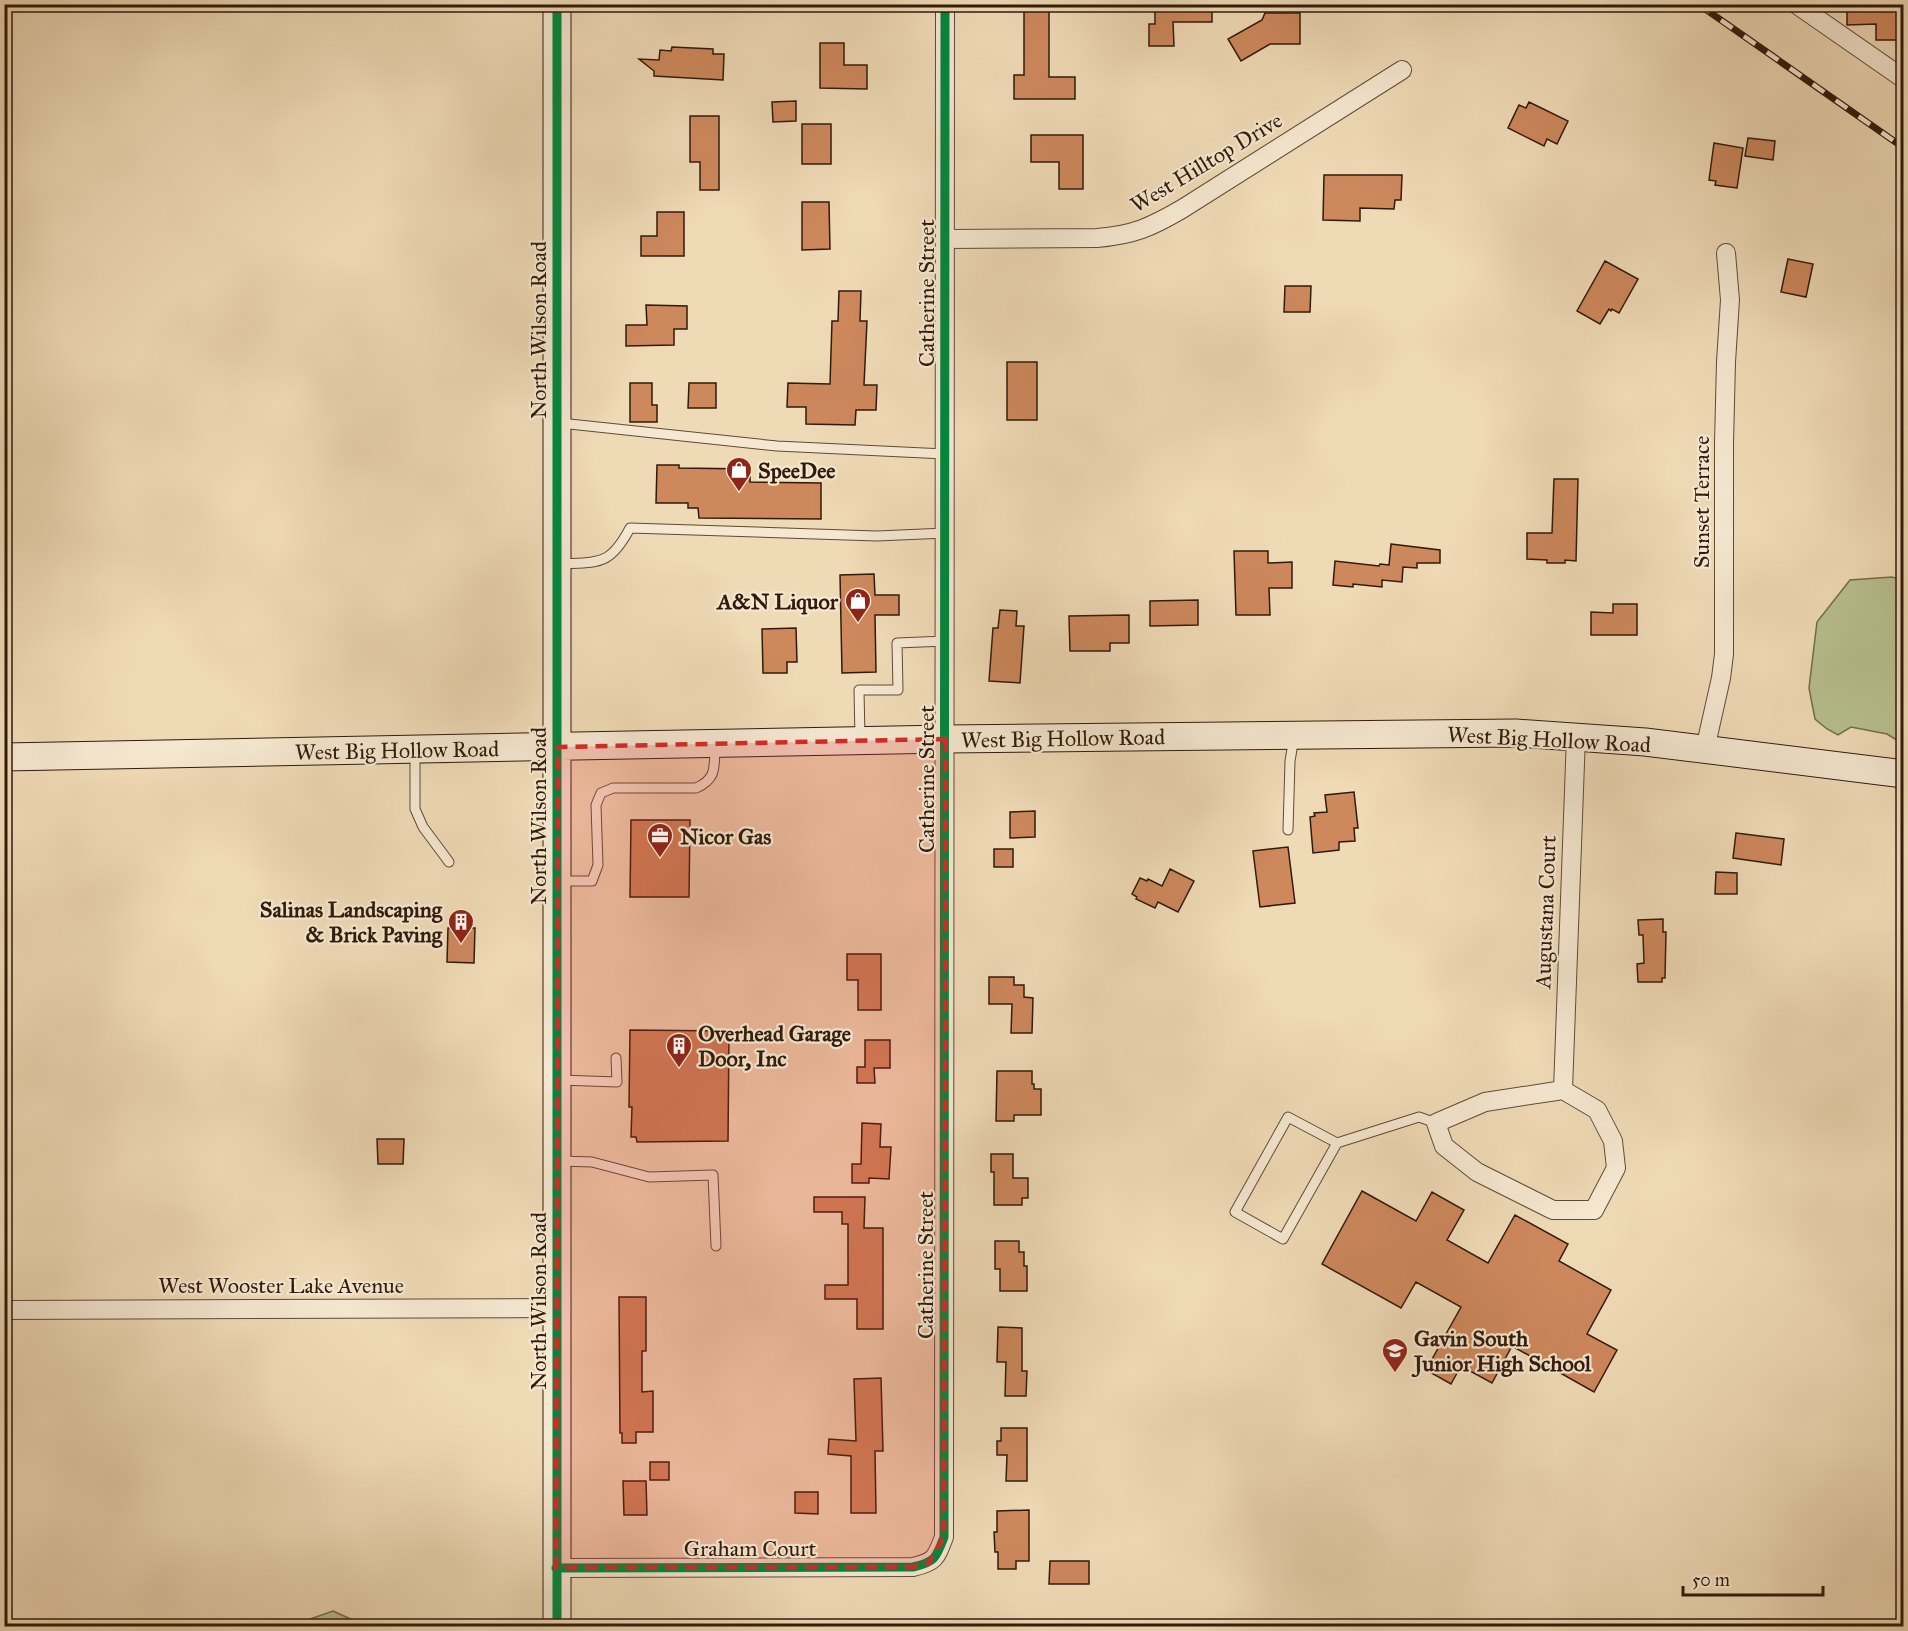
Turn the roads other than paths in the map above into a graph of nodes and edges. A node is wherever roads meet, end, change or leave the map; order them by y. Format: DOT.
graph roads {
  1 [pos="557,4"];
  2 [pos="945,4"];
  3 [pos="1796,4"];
  4 [pos="1401,70"];
  5 [pos="1904,79"];
  6 [pos="945,239"];
  7 [pos="1726,253"];
  8 [pos="557,423"];
  9 [pos="945,454"];
  10 [pos="946,533"];
  11 [pos="557,564"];
  12 [pos="946,642"];
  13 [pos="1294,735"];
  14 [pos="1576,736"];
  15 [pos="946,739"];
  16 [pos="860,741"];
  17 [pos="715,744"];
  18 [pos="558,747"];
  19 [pos="415,749"];
  20 [pos="1705,749"];
  21 [pos="4,757"];
  22 [pos="1904,774"];
  23 [pos="1288,830"];
  24 [pos="449,862"];
  25 [pos="558,881"];
  26 [pos="616,1058"];
  27 [pos="557,1080"];
  28 [pos="1563,1090"];
  29 [pos="1436,1123"];
  30 [pos="1337,1143"];
  31 [pos="557,1161"];
  32 [pos="716,1246"];
  33 [pos="557,1308"];
  34 [pos="4,1310"];
  35 [pos="938,1553"];
  36 [pos="556,1568"];
  37 [pos="556,1626"];
  1 -- 8 [label="main road, North Wilson Road"];
  2 -- 6 [label="street, Catherine Street"];
  3 -- 5 [label="street"];
  4 -- 6 [label="street, West Hilltop Drive"];
  6 -- 9 [label="street, Catherine Street"];
  7 -- 20 [label="street, Sunset Terrace"];
  8 -- 9 [label="lane"];
  8 -- 11 [label="main road, North Wilson Road"];
  9 -- 10 [label="street, Catherine Street"];
  10 -- 11 [label="lane"];
  10 -- 12 [label="street, Catherine Street"];
  11 -- 18 [label="main road, North Wilson Road"];
  12 -- 15 [label="street, Catherine Street"];
  12 -- 16 [label="lane"];
  13 -- 14 [label="main road, West Big Hollow Road"];
  13 -- 15 [label="main road, West Big Hollow Road"];
  13 -- 23 [label="lane"];
  14 -- 20 [label="main road, West Big Hollow Road"];
  14 -- 28 [label="street, Augustana Court"];
  15 -- 16 [label="main road, West Big Hollow Road"];
  15 -- 35 [label="street, Catherine Street"];
  16 -- 17 [label="main road, West Big Hollow Road"];
  17 -- 18 [label="main road, West Big Hollow Road"];
  17 -- 25 [label="lane"];
  18 -- 19 [label="main road, West Big Hollow Road"];
  18 -- 25 [label="main road, North Wilson Road"];
  19 -- 21 [label="main road, West Big Hollow Road"];
  19 -- 24 [label="lane"];
  20 -- 22 [label="main road, West Big Hollow Road"];
  25 -- 27 [label="main road, North Wilson Road"];
  26 -- 27 [label="lane"];
  27 -- 31 [label="main road, North Wilson Road"];
  28 -- 29 [label="street"];
  28 -- 29 [label="street"];
  29 -- 30 [label="lane"];
  30 -- 30 [label="lane"];
  31 -- 32 [label="lane"];
  31 -- 33 [label="main road, North Wilson Road"];
  33 -- 34 [label="street, West Wooster Lake Avenue"];
  33 -- 36 [label="main road, North Wilson Road"];
  35 -- 36 [label="street, Graham Court"];
  36 -- 37 [label="main road, North Wilson Road"];
}
